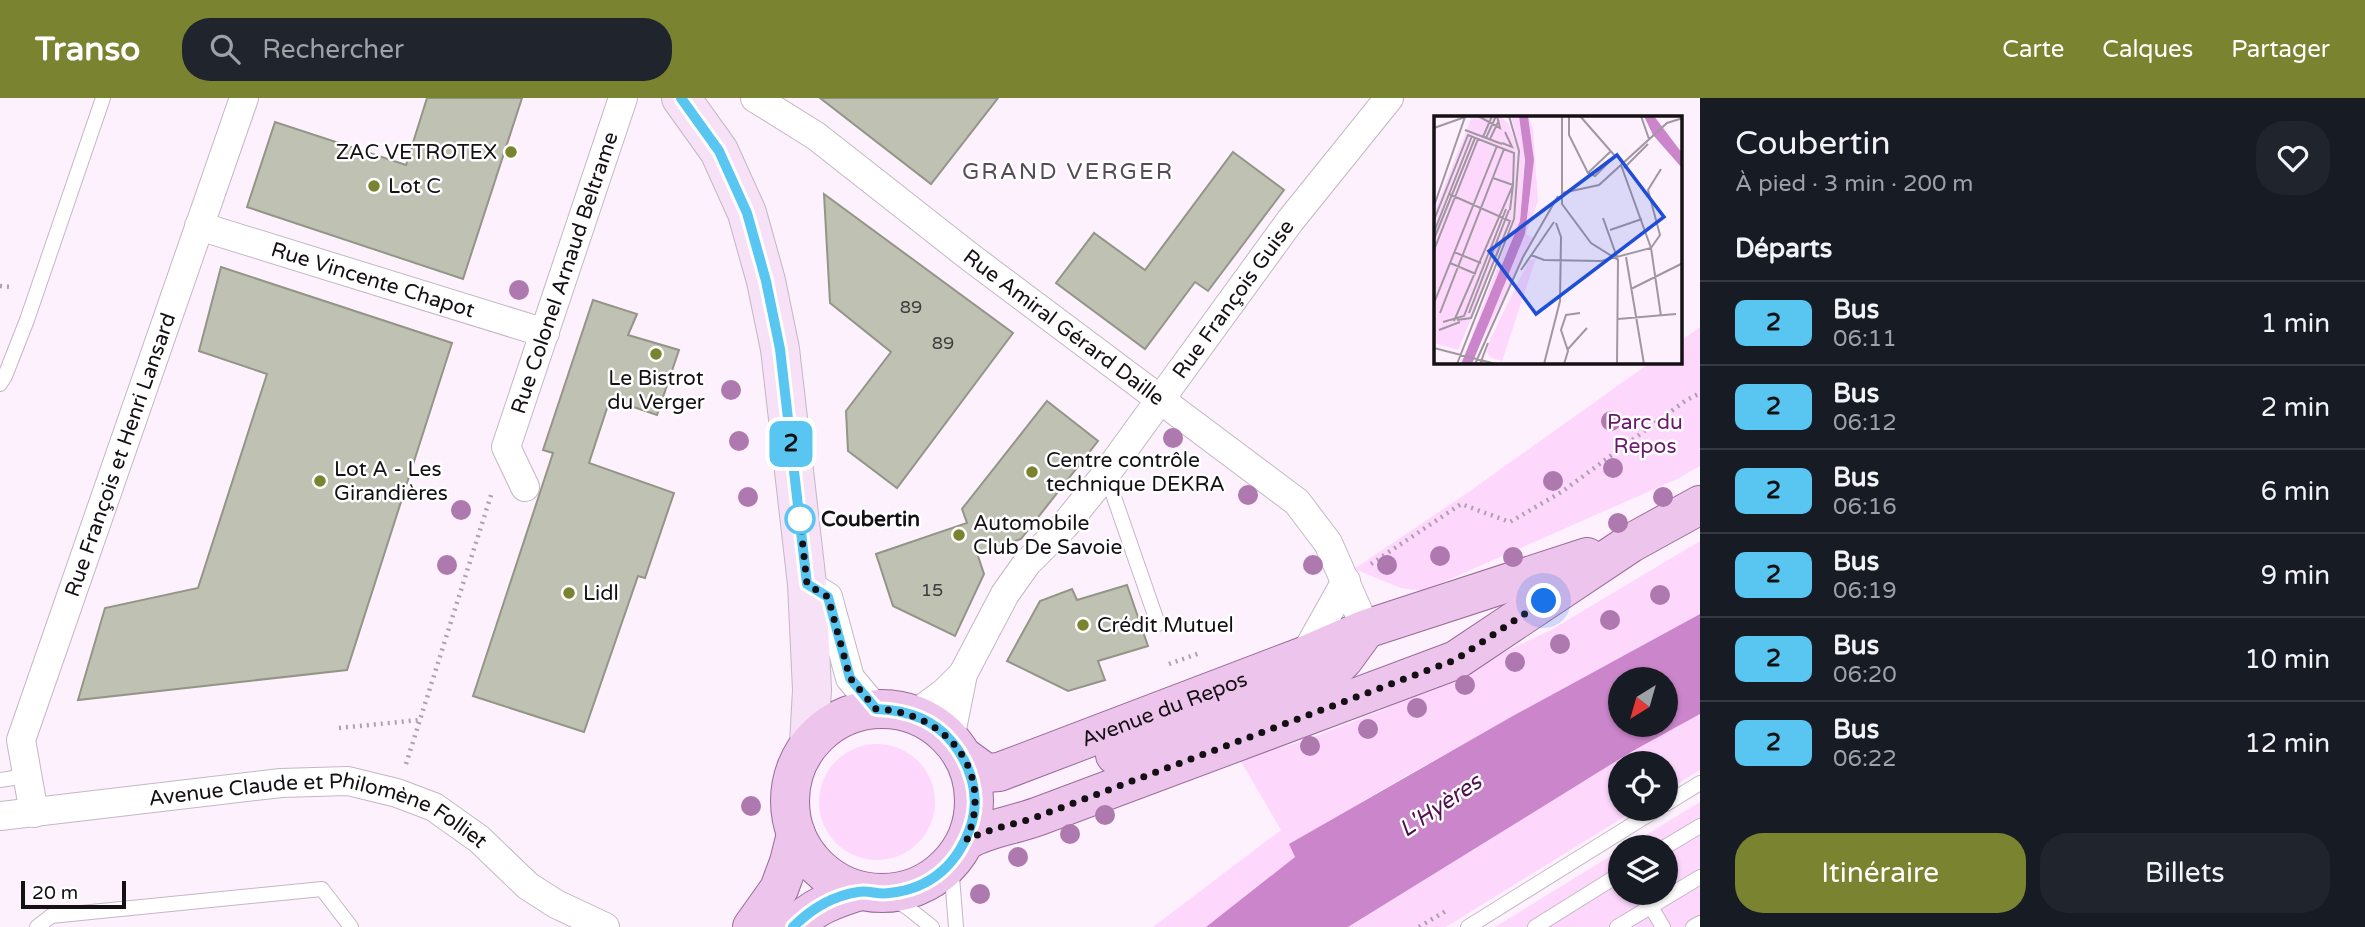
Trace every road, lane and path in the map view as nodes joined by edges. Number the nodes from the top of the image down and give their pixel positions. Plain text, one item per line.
1 (103, 98) edge
2 (244, 98) edge
3 (623, 98) edge
4 (681, 98) edge
5 (755, 98) edge
6 (1389, 98) edge
7 (200, 226) junction
8 (545, 333) junction
9 (0, 384) edge
10 (1159, 399) junction
11 (506, 447) junction
12 (1106, 474) junction
13 (526, 487) dead end
14 (1700, 505) edge
15 (1631, 542) junction
16 (1346, 581) junction
17 (807, 584) junction
18 (1158, 624) dead end
19 (1366, 629) junction
20 (1304, 656) junction
21 (963, 674) junction
22 (876, 709) junction
23 (914, 715) junction
24 (419, 720) junction
25 (339, 728) dead end
26 (809, 744) junction
27 (957, 748) junction
28 (13, 778) edge
29 (1700, 783) edge
30 (397, 793) junction
31 (1678, 797) edge
32 (34, 813) junction
33 (0, 816) edge
34 (1638, 821) edge
35 (1700, 826) edge
36 (1007, 827) junction
37 (796, 834) junction
38 (1678, 839) edge
39 (959, 852) junction
40 (1700, 877) edge
41 (1608, 881) edge
42 (873, 892) junction
43 (1650, 907) junction
44 (1700, 923) edge
45 (37, 927) edge
46 (351, 927) edge
47 (605, 927) edge
48 (752, 927) edge
49 (793, 927) edge
50 (932, 927) edge
51 (956, 927) edge
52 (1468, 927) edge
53 (1535, 927) edge
54 (1617, 927) edge
55 (1663, 927) edge
56 (1693, 927) edge

1 - 9 lane
2 - 7 street, Rue François et Henri Lansard
3 - 8 street, Rue Colonel Arnaud Beltrame
4 - 17 main road
5 - 10 street, Rue Amiral Gérard Daille
6 - 10 street, Rue François Guise
7 - 8 street, Rue Vincente Chapot
7 - 28 street, Rue François et Henri Lansard
8 - 11 street, Rue Colonel Arnaud Beltrame
10 - 12 street, Rue François Guise
10 - 16 street, Rue Amiral Gérard Daille
11 - 13 street
11 - 24 path
12 - 18 lane
12 - 21 street, Rue François Guise
14 - 15 main road, Avenue du Repos
15 - 19 main road, Avenue du Repos
15 - 36 main road, Avenue du Repos
16 - 19 street, Rue Amiral Gérard Daille
16 - 20 street
17 - 22 street
17 - 26 main road
19 - 20 main road, Avenue du Repos
19 - 36 main road, Avenue du Repos
20 - 27 main road, Avenue du Repos
21 - 23 street, Rue François Guise
21 - 27 street, Rue François Guise
22 - 23 main road
22 - 26 main road
23 - 27 main road
24 - 25 path
24 - 30 path
26 - 37 main road
27 - 39 main road
28 - 32 street, Rue François et Henri Lansard
29 - 31 lane
30 - 32 street, Avenue Claude et Philomène Folliet
30 - 47 street, Avenue Claude et Philomène Folliet
32 - 33 street, Avenue Claude et Philomène Folliet
34 - 52 lane
35 - 38 lane
36 - 39 main road, Avenue du Repos
37 - 42 main road
37 - 48 main road
39 - 42 main road
39 - 51 lane
40 - 43 lane
41 - 53 lane
42 - 49 main road
42 - 50 lane
43 - 54 lane
43 - 55 lane
44 - 56 lane
45 - 46 lane

